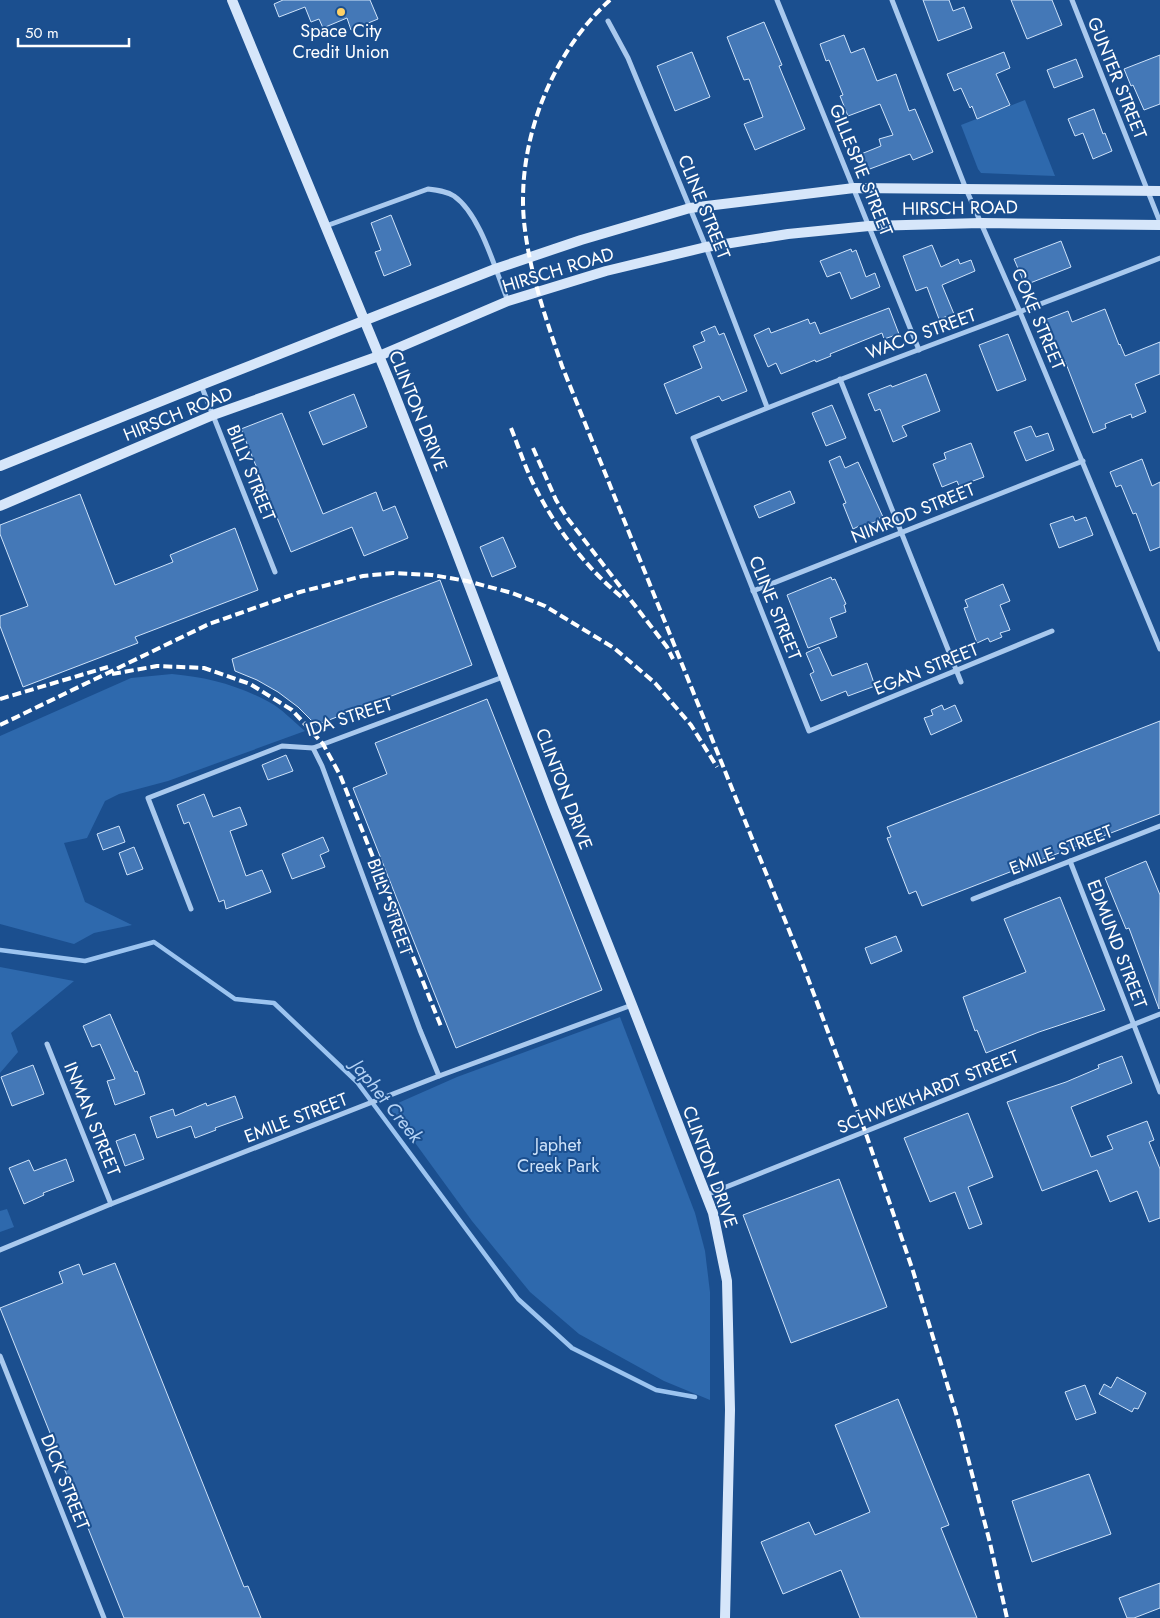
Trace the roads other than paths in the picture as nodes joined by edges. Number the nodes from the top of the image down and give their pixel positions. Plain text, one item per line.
1 (232, 0) edge
2 (777, 0) edge
3 (892, 0) edge
4 (1072, 0) edge
5 (608, 21) dead end
6 (854, 188) junction
7 (966, 189) junction
8 (1160, 191) edge
9 (1148, 192) junction
10 (690, 208) junction
11 (981, 223) junction
12 (1160, 223) edge
13 (326, 226) junction
14 (869, 226) junction
15 (706, 247) junction
16 (1160, 258) edge
17 (495, 269) junction
18 (508, 301) junction
19 (1020, 312) junction
20 (365, 322) junction
21 (919, 350) junction
22 (379, 356) junction
23 (840, 379) junction
24 (201, 385) junction
25 (767, 407) junction
26 (213, 415) junction
27 (693, 438) joint
28 (1083, 461) junction
29 (0, 466) edge
30 (0, 506) edge
31 (902, 532) junction
32 (275, 572) dead end
33 (753, 591) junction
34 (1052, 632) dead end
35 (1160, 649) edge
36 (956, 672) junction
37 (503, 676) junction
38 (960, 682) dead end
39 (810, 731) joint
40 (313, 748) junction
41 (1160, 826) edge
42 (1070, 861) junction
43 (973, 899) dead end
44 (191, 909) dead end
45 (632, 1005) junction
46 (1160, 1014) edge
47 (1134, 1024) junction
48 (47, 1044) dead end
49 (439, 1076) junction
50 (1160, 1092) edge
51 (706, 1195) junction
52 (111, 1204) junction
53 (0, 1250) edge
54 (0, 1356) edge
55 (104, 1618) edge
56 (724, 1618) edge

1 - 13 main road, CLINTON DRIVE
2 - 6 street, GILLESPIE STREET
3 - 7 street, COKE STREET
4 - 9 street, GUNTER STREET
5 - 10 street, CLINE STREET
6 - 7 main road, HIRSCH ROAD
6 - 10 main road, HIRSCH ROAD
6 - 14 street, GILLESPIE STREET
7 - 9 main road, HIRSCH ROAD
7 - 11 street, COKE STREET
8 - 9 main road, HIRSCH ROAD
9 - 12 street, GUNTER STREET
10 - 15 street, CLINE STREET
10 - 17 main road, HIRSCH ROAD
11 - 12 main road, HIRSCH ROAD
11 - 14 main road, HIRSCH ROAD
11 - 19 street, COKE STREET
13 - 17 street
13 - 20 main road, CLINTON DRIVE
14 - 15 main road, HIRSCH ROAD
14 - 21 street, GILLESPIE STREET
15 - 18 main road, HIRSCH ROAD
15 - 25 street, CLINE STREET
16 - 19 street, WACO STREET
17 - 18 street
17 - 20 main road, HIRSCH ROAD
18 - 22 main road, HIRSCH ROAD
19 - 21 street, WACO STREET
19 - 28 street, COKE STREET
20 - 22 main road, CLINTON DRIVE
20 - 24 main road, HIRSCH ROAD
21 - 23 street, WACO STREET
22 - 26 main road, HIRSCH ROAD
22 - 37 main road, CLINTON DRIVE
23 - 25 street, WACO STREET
23 - 31 street
24 - 26 street, BILLY STREET
24 - 29 main road, HIRSCH ROAD
25 - 27 street, WACO STREET
26 - 30 main road, HIRSCH ROAD
26 - 32 street, BILLY STREET
27 - 33 street, CLINE STREET
28 - 31 street, NIMROD STREET
28 - 35 street, COKE STREET
31 - 33 street, NIMROD STREET
31 - 36 street
33 - 39 street, CLINE STREET
34 - 36 street, EGAN STREET
36 - 38 street
36 - 39 street, EGAN STREET
37 - 40 street, IDA STREET
37 - 45 main road, CLINTON DRIVE
40 - 44 street, IDA STREET
40 - 49 street, BILLY STREET
41 - 42 street, EMILE STREET
42 - 43 street, EMILE STREET
42 - 47 street, EDMUND STREET
45 - 49 street, EMILE STREET
45 - 51 main road, CLINTON DRIVE
46 - 47 street, SCHWEIKHARDT STREET
47 - 50 street, EDMUND STREET
47 - 51 street, SCHWEIKHARDT STREET
48 - 52 street, INMAN STREET
49 - 52 street, EMILE STREET
51 - 56 main road, CLINTON DRIVE
52 - 53 street, EMILE STREET
54 - 55 street, DICK STREET

